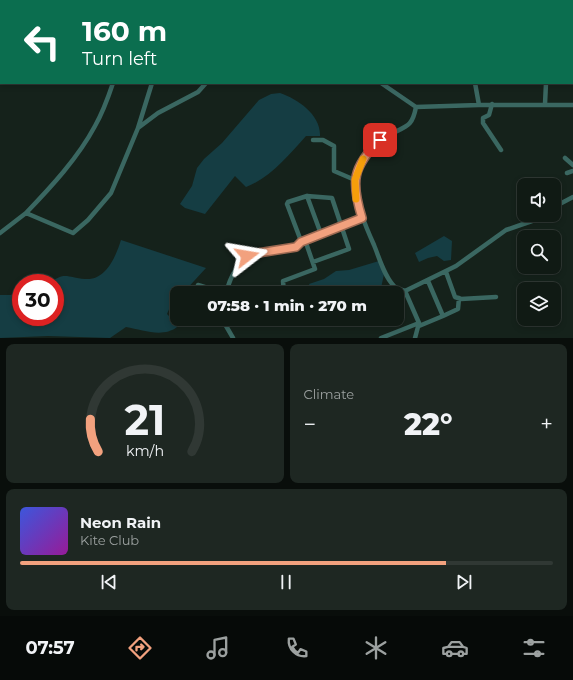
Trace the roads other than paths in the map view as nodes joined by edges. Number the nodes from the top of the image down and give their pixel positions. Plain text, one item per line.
1 (113, 84) edge
2 (152, 84) edge
3 (205, 84) edge
4 (382, 84) edge
5 (475, 84) edge
6 (546, 84) edge
7 (479, 104) junction
8 (492, 104) junction
9 (545, 104) junction
10 (573, 105) edge
11 (416, 107) junction
12 (138, 128) junction
13 (313, 140) dead end
14 (501, 150) dead end
15 (565, 158) dead end
16 (573, 165) edge
17 (573, 171) edge
18 (567, 174) dead end
19 (355, 180) junction
20 (307, 196) junction
21 (573, 197) edge
22 (561, 203) edge
23 (26, 213) junction
24 (362, 218) junction
25 (529, 222) edge
26 (342, 226) junction
27 (0, 233) edge
28 (321, 234) junction
29 (303, 241) junction
30 (313, 262) junction
31 (446, 272) junction
32 (428, 281) junction
33 (198, 285) dead end
34 (201, 286) edge
35 (228, 286) edge
36 (283, 286) edge
37 (405, 291) junction
38 (496, 297) dead end
39 (459, 298) junction
40 (443, 316) junction
41 (419, 324) junction
42 (226, 326) edge
43 (233, 338) edge
44 (381, 338) edge
45 (414, 338) edge

1 - 23 street
2 - 12 street
3 - 12 street
4 - 11 street
5 - 7 street
6 - 9 street
7 - 8 street
7 - 11 street
8 - 9 street
8 - 14 street
9 - 10 street
11 - 19 street
12 - 23 street
13 - 19 street
15 - 16 street
17 - 18 street
19 - 24 street
20 - 26 street
20 - 28 street
20 - 29 street
21 - 22 street
23 - 27 street
24 - 26 street
24 - 37 street
25 - 31 street
26 - 28 street
26 - 30 street
28 - 29 street
29 - 30 street
29 - 35 street
30 - 36 street
31 - 32 street
31 - 39 street
32 - 37 street
32 - 40 street
33 - 34 street
37 - 41 street
38 - 39 street
39 - 40 street
40 - 41 street
41 - 44 street
41 - 45 street
42 - 43 street

